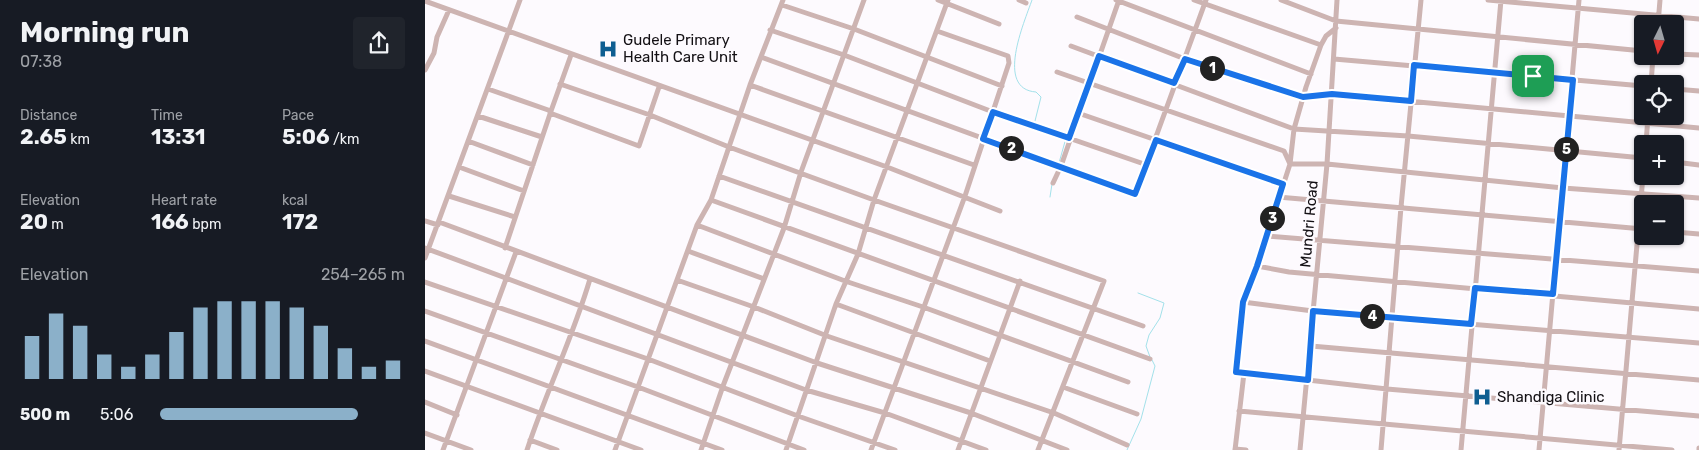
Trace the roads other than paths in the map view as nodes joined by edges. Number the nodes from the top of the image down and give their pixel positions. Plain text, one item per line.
1 (520, 0) edge
2 (864, 0) edge
3 (939, 0) edge
4 (1019, 0) edge
5 (1118, 0) edge
6 (1194, 0) edge
7 (1281, 0) edge
8 (1337, 0) edge
9 (1421, 0) edge
10 (1488, 0) edge
11 (1579, 0) edge
12 (1660, 0) edge
13 (425, 1) edge
14 (1501, 1) edge
15 (948, 2) edge
16 (1205, 2) edge
17 (782, 3) edge
18 (1026, 3) dead end
19 (1579, 8) junction
20 (449, 10) junction
21 (1659, 14) junction
22 (1077, 17) dead end
23 (1699, 19) edge
24 (1336, 21) junction
25 (999, 24) dead end
26 (1336, 28) junction
27 (854, 29) junction
28 (1195, 29) junction
29 (770, 30) junction
30 (1107, 30) junction
31 (1417, 30) junction
32 (937, 31) junction
33 (509, 32) junction
34 (1497, 37) junction
35 (1321, 44) junction
36 (1577, 44) junction
37 (1071, 46) dead end
38 (1634, 50) edge
39 (1684, 54) edge
40 (571, 55) junction
41 (844, 55) junction
42 (1699, 55) edge
43 (1099, 56) junction
44 (761, 57) junction
45 (927, 58) junction
46 (1185, 59) junction
47 (1334, 59) junction
48 (1414, 65) junction
49 (425, 70) edge
50 (1057, 72) dead end
51 (1493, 73) junction
52 (1311, 74) junction
53 (1573, 80) junction
54 (835, 82) junction
55 (1174, 83) junction
56 (560, 84) junction
57 (917, 84) junction
58 (1089, 84) junction
59 (750, 85) junction
60 (1634, 85) edge
61 (1002, 86) junction
62 (659, 87) junction
63 (488, 89) junction
64 (1684, 90) edge
65 (1699, 91) edge
66 (1332, 94) junction
67 (1303, 97) junction
68 (1411, 101) junction
69 (1490, 109) junction
70 (824, 111) junction
71 (906, 111) junction
72 (1165, 111) junction
73 (550, 112) junction
74 (993, 112) junction
75 (1078, 113) junction
76 (649, 115) junction
77 (478, 116) junction
78 (740, 116) junction
79 (1570, 116) junction
80 (1634, 122) edge
81 (1668, 125) edge
82 (1699, 128) edge
83 (1294, 129) junction
84 (1329, 131) junction
85 (1407, 136) junction
86 (542, 138) junction
87 (897, 138) junction
88 (1069, 138) junction
89 (983, 139) junction
90 (1156, 140) junction
91 (468, 141) junction
92 (813, 142) junction
93 (1487, 144) junction
94 (729, 147) junction
95 (1566, 152) junction
96 (1634, 157) edge
97 (1684, 163) edge
98 (1290, 164) junction
99 (1327, 164) junction
100 (533, 165) junction
101 (974, 165) junction
102 (1147, 165) junction
103 (1699, 165) edge
104 (1061, 166) junction
105 (459, 167) junction
106 (887, 167) junction
107 (801, 172) junction
108 (1404, 172) junction
109 (719, 176) junction
110 (1484, 180) junction
111 (1053, 183) dead end
112 (1283, 184) junction
113 (1643, 185) edge
114 (1563, 188) junction
115 (524, 191) junction
116 (1642, 195) joint
117 (449, 196) junction
118 (965, 196) junction
119 (1278, 197) junction
120 (1684, 197) edge
121 (1699, 198) edge
122 (711, 200) junction
123 (874, 200) junction
124 (793, 201) junction
125 (1324, 201) junction
126 (1401, 207) junction
127 (1000, 211) dead end
128 (1480, 215) junction
129 (515, 217) junction
130 (425, 221) edge
131 (1560, 223) junction
132 (438, 224) junction
133 (697, 225) junction
134 (864, 227) junction
135 (784, 228) junction
136 (953, 228) junction
137 (1634, 228) edge
138 (1684, 233) edge
139 (1699, 234) edge
140 (1266, 236) junction
141 (1320, 239) junction
142 (1638, 245) edge
143 (1398, 246) junction
144 (505, 248) junction
145 (427, 249) edge
146 (688, 251) junction
147 (516, 252) junction
148 (1478, 252) junction
149 (773, 253) junction
150 (858, 254) junction
151 (943, 254) junction
152 (425, 258) edge
153 (1557, 259) junction
154 (1635, 265) junction
155 (1257, 266) junction
156 (1699, 271) edge
157 (1317, 274) junction
158 (590, 279) junction
159 (764, 279) junction
160 (506, 280) junction
161 (677, 280) junction
162 (845, 281) junction
163 (934, 281) junction
164 (1020, 281) junction
165 (425, 282) edge
166 (1394, 282) junction
167 (1475, 288) junction
168 (1553, 294) junction
169 (1243, 302) junction
170 (1633, 303) junction
171 (836, 304) junction
172 (497, 305) junction
173 (582, 307) junction
174 (667, 307) junction
175 (754, 307) junction
176 (923, 307) junction
177 (1093, 307) junction
178 (1010, 308) junction
179 (1699, 309) edge
180 (425, 311) edge
181 (1313, 311) junction
182 (1392, 317) junction
183 (1471, 324) junction
184 (1143, 326) dead end
185 (1550, 330) junction
186 (487, 332) junction
187 (657, 333) junction
188 (914, 333) junction
189 (573, 334) junction
190 (999, 334) junction
191 (1084, 334) junction
192 (743, 335) junction
193 (827, 336) junction
194 (1629, 337) junction
195 (425, 341) edge
196 (1699, 342) edge
197 (1311, 346) junction
198 (1390, 353) junction
199 (648, 359) junction
200 (478, 360) junction
201 (560, 360) junction
202 (903, 360) junction
203 (1150, 360) dead end
204 (990, 361) junction
205 (1468, 361) junction
206 (733, 362) junction
207 (1073, 362) junction
208 (817, 363) junction
209 (1547, 367) junction
210 (425, 372) edge
211 (1244, 373) junction
212 (1625, 374) junction
213 (1308, 380) junction
214 (1699, 380) edge
215 (1128, 382) dead end
216 (551, 386) junction
217 (723, 386) junction
218 (467, 387) junction
219 (638, 387) junction
220 (1063, 387) junction
221 (894, 389) junction
222 (979, 389) junction
223 (805, 390) junction
224 (1387, 390) junction
225 (1464, 395) junction
226 (425, 402) edge
227 (1543, 403) junction
228 (1623, 409) junction
229 (1239, 411) junction
230 (541, 413) junction
231 (885, 413) junction
232 (971, 413) junction
233 (1054, 413) junction
234 (457, 414) junction
235 (1137, 414) dead end
236 (629, 415) junction
237 (713, 416) junction
238 (797, 416) junction
239 (1699, 416) edge
240 (1303, 417) junction
241 (1384, 425) junction
242 (1462, 430) junction
243 (425, 433) edge
244 (1540, 438) junction
245 (530, 440) junction
246 (961, 440) junction
247 (447, 442) junction
248 (619, 442) junction
249 (873, 442) junction
250 (1042, 442) junction
251 (703, 443) junction
252 (1127, 445) dead end
253 (787, 447) edge
254 (1619, 448) edge
255 (443, 450) edge
256 (471, 450) edge
257 (527, 450) edge
258 (557, 450) edge
259 (615, 450) edge
260 (641, 450) edge
261 (701, 450) edge
262 (722, 450) edge
263 (804, 450) edge
264 (871, 450) edge
265 (895, 450) edge
266 (958, 450) edge
267 (986, 450) edge
268 (1038, 450) edge
269 (1067, 450) edge
270 (1235, 450) edge
271 (1246, 450) edge
272 (1300, 450) edge
273 (1381, 450) edge
274 (1461, 450) edge
275 (1539, 450) edge
276 (1672, 450) edge

1 - 33 street
2 - 27 street
3 - 15 street
4 - 18 street
5 - 28 street
5 - 30 street
6 - 16 street
7 - 24 street
8 - 24 street, Mundri Road
9 - 31 street
10 - 14 street
11 - 19 street
12 - 21 street
13 - 20 street
14 - 19 street
14 - 34 street
15 - 25 street
15 - 32 street
16 - 28 street
16 - 35 street
17 - 27 street
17 - 29 street
19 - 21 street
19 - 36 street
20 - 33 street
20 - 49 street
21 - 23 street
22 - 30 street
24 - 26 street, Mundri Road
24 - 31 street
26 - 35 street
26 - 47 street, Mundri Road
27 - 41 street
27 - 45 street
28 - 46 street
28 - 52 street
29 - 41 street
29 - 44 street
30 - 43 street
30 - 46 street
31 - 34 street
31 - 48 street
32 - 45 street
32 - 61 street
33 - 40 street
33 - 63 street
34 - 36 street
34 - 51 street
35 - 52 street
36 - 38 street
36 - 53 street
37 - 43 street
39 - 42 street
40 - 56 street
40 - 62 street
41 - 54 street
41 - 57 street
43 - 55 street
43 - 58 street
44 - 54 street
44 - 59 street
45 - 57 street
45 - 61 street
46 - 55 street
46 - 67 street
47 - 48 street
47 - 66 street, Mundri Road
48 - 51 street
48 - 68 street
50 - 58 street
51 - 53 street
51 - 69 street
52 - 67 street
53 - 60 street
53 - 79 street
54 - 70 street
54 - 71 street
55 - 72 street
55 - 83 street
56 - 73 street
56 - 76 street
57 - 71 street
57 - 74 street
58 - 72 street
58 - 75 street
59 - 70 street
59 - 78 street
61 - 74 street
62 - 76 street
62 - 78 street
63 - 73 street
63 - 77 street
64 - 65 street
66 - 67 street
66 - 68 street
66 - 84 street, Mundri Road
67 - 83 street
68 - 69 street
68 - 85 street
69 - 79 street
69 - 93 street
70 - 87 street
70 - 92 street
71 - 87 street
71 - 89 street
72 - 90 street
72 - 98 street
73 - 76 street
73 - 86 street
74 - 88 street
74 - 89 street
75 - 88 street
75 - 90 street
76 - 94 street
77 - 86 street
77 - 91 street
78 - 92 street
78 - 94 street
79 - 80 street
79 - 95 street
81 - 82 street
83 - 84 street
83 - 98 street
84 - 85 street
84 - 99 street, Mundri Road
85 - 93 street
85 - 108 street
86 - 100 street
87 - 101 street
87 - 106 street
88 - 102 street
88 - 104 street
89 - 101 street
89 - 104 street
90 - 102 street
90 - 112 street
91 - 100 street
91 - 105 street
92 - 106 street
92 - 107 street
93 - 95 street
93 - 110 street
94 - 107 street
94 - 109 street
95 - 96 street
95 - 114 street
97 - 103 street
98 - 99 street
98 - 112 street
99 - 108 street
99 - 125 street, Mundri Road
100 - 115 street
101 - 118 street
102 - 104 street
104 - 111 street
105 - 115 street
105 - 117 street
106 - 118 street
106 - 123 street
107 - 123 street
107 - 124 street
108 - 110 street
108 - 126 street
109 - 122 street
109 - 124 street
110 - 114 street
110 - 128 street
112 - 119 street
113 - 116 street
114 - 116 street
114 - 131 street
115 - 129 street
117 - 129 street
117 - 132 street
118 - 127 street
118 - 136 street
119 - 125 street
119 - 140 street
120 - 121 street
122 - 133 street
122 - 135 street
123 - 134 street
123 - 136 street
124 - 134 street
124 - 135 street
125 - 126 street
125 - 141 street, Mundri Road
126 - 128 street
126 - 143 street
128 - 131 street
128 - 148 street
129 - 144 street
130 - 132 street
131 - 137 street
131 - 153 street
132 - 144 street
132 - 145 street
133 - 146 street
133 - 149 street
134 - 150 street
134 - 151 street
135 - 149 street
135 - 150 street
136 - 151 street
136 - 177 street
138 - 139 street
140 - 141 street
140 - 155 street
141 - 143 street
141 - 157 street, Mundri Road
142 - 154 street
143 - 148 street
143 - 166 street
144 - 147 street
145 - 152 street
145 - 160 street
146 - 159 street
146 - 161 street
147 - 158 street
147 - 160 street
148 - 153 street
148 - 167 street
149 - 159 street
149 - 162 street
150 - 162 street
150 - 163 street
151 - 163 street
151 - 164 street
153 - 154 street
153 - 168 street
154 - 156 street
154 - 170 street
155 - 157 street
155 - 169 street
157 - 166 street
157 - 181 street, Mundri Road
158 - 173 street
158 - 174 street
159 - 175 street
160 - 172 street
160 - 173 street
161 - 174 street
161 - 175 street
162 - 171 street
162 - 176 street
163 - 176 street
163 - 178 street
164 - 177 street
164 - 178 street
165 - 172 street
166 - 167 street
166 - 182 street
167 - 168 street
167 - 183 street
168 - 170 street
168 - 185 street
169 - 181 street
169 - 211 street
170 - 179 street
170 - 194 street
171 - 188 street
171 - 193 street
172 - 186 street
172 - 189 street
173 - 187 street
173 - 189 street
174 - 187 street
174 - 192 street
175 - 192 street
175 - 193 street
176 - 188 street
176 - 190 street
177 - 184 street
177 - 191 street
178 - 190 street
178 - 191 street
180 - 186 street
181 - 182 street
181 - 197 street, Mundri Road
182 - 183 street
182 - 198 street
183 - 185 street
183 - 205 street
185 - 194 street
185 - 209 street
186 - 200 street
186 - 201 street
187 - 199 street
187 - 206 street
188 - 202 street
188 - 204 street
189 - 199 street
189 - 201 street
190 - 204 street
190 - 207 street
191 - 203 street
191 - 207 street
192 - 206 street
192 - 208 street
193 - 202 street
193 - 208 street
194 - 196 street
194 - 212 street
195 - 200 street
197 - 198 street
197 - 213 street, Mundri Road
198 - 205 street
198 - 224 street
199 - 217 street
199 - 219 street
200 - 216 street
200 - 218 street
201 - 216 street
201 - 219 street
202 - 221 street
202 - 222 street
204 - 222 street
205 - 209 street
205 - 225 street
206 - 217 street
206 - 223 street
207 - 215 street
207 - 220 street
208 - 221 street
208 - 223 street
209 - 212 street
209 - 227 street
210 - 218 street
211 - 213 street
211 - 229 street
212 - 214 street
212 - 228 street
213 - 224 street
213 - 240 street, Mundri Road
216 - 230 street
216 - 236 street
217 - 237 street
217 - 238 street
218 - 230 street
218 - 234 street
219 - 236 street
219 - 237 street
220 - 233 street
220 - 235 street
221 - 231 street
221 - 232 street
222 - 232 street
222 - 233 street
223 - 231 street
223 - 238 street
224 - 225 street
224 - 241 street
225 - 227 street
225 - 242 street
226 - 234 street
227 - 228 street
227 - 244 street
228 - 239 street
228 - 254 street
229 - 240 street
229 - 270 street
230 - 245 street
230 - 248 street
231 - 246 street
231 - 249 street
232 - 246 street
232 - 250 street
233 - 250 street
233 - 252 street
234 - 247 street
236 - 248 street
236 - 251 street
237 - 251 street
237 - 253 street
238 - 249 street
238 - 253 street
240 - 241 street
240 - 272 street, Mundri Road
241 - 242 street
241 - 273 street
242 - 244 street
242 - 274 street
243 - 247 street
244 - 254 street
244 - 275 street
245 - 257 street
245 - 258 street
246 - 266 street
246 - 267 street
247 - 255 street
247 - 256 street
248 - 259 street
248 - 260 street
249 - 264 street
249 - 265 street
250 - 268 street
250 - 269 street
251 - 261 street
251 - 262 street
253 - 263 street
254 - 276 street
270 - 271 street

